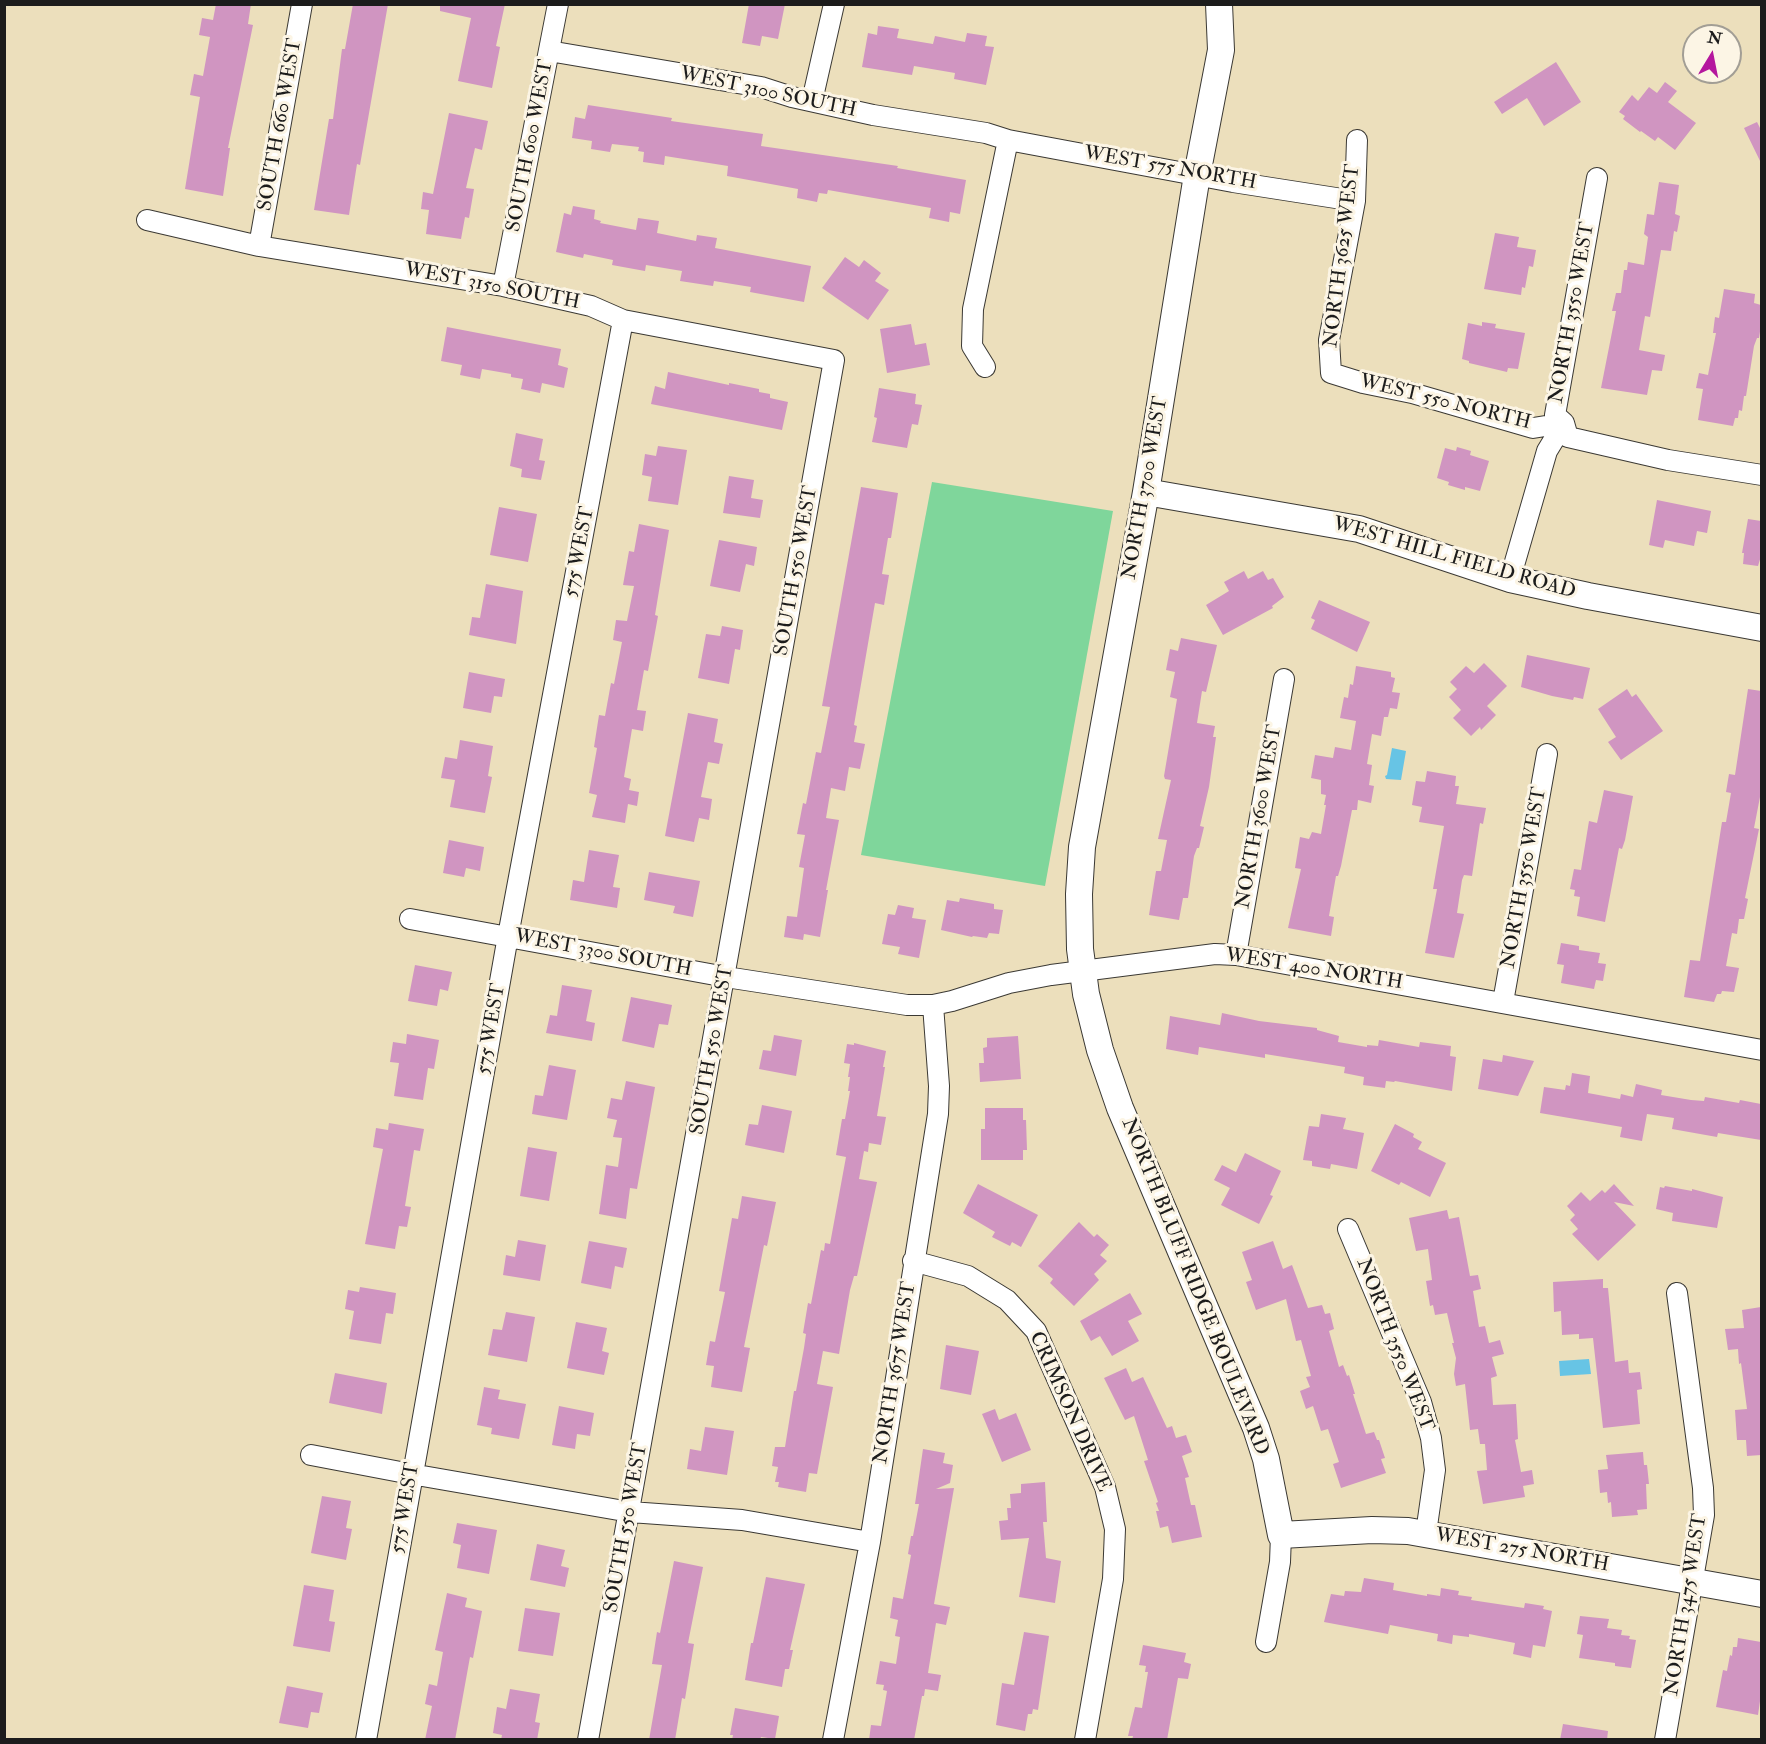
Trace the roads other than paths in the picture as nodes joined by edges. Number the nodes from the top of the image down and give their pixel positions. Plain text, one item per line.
1 (302, 4) edge
2 (558, 4) edge
3 (834, 4) edge
4 (1219, 4) edge
5 (549, 51) junction
6 (812, 101) junction
7 (986, 133) joint
8 (1008, 140) junction
9 (1357, 140) dead end
10 (1197, 175) junction
11 (1597, 178) dead end
12 (1355, 201) junction
13 (147, 220) dead end
14 (259, 246) junction
15 (503, 286) junction
16 (623, 320) junction
17 (834, 360) joint
18 (985, 367) dead end
19 (1331, 373) joint
20 (1563, 423) junction
21 (1761, 475) edge
22 (1146, 492) junction
23 (1510, 579) junction
24 (1761, 628) edge
25 (1284, 679) dead end
26 (1547, 754) dead end
27 (410, 919) dead end
28 (508, 936) junction
29 (1236, 955) junction
30 (1083, 972) junction
31 (726, 977) junction
32 (831, 992) joint
33 (1503, 1002) junction
34 (933, 1005) junction
35 (1761, 1050) edge
36 (1348, 1229) dead end
37 (913, 1261) junction
38 (1677, 1293) dead end
39 (311, 1455) dead end
40 (411, 1474) junction
41 (630, 1512) junction
42 (1426, 1533) junction
43 (1281, 1535) junction
44 (870, 1542) junction
45 (1693, 1582) junction
46 (1761, 1594) edge
47 (1266, 1642) dead end
48 (366, 1740) edge
49 (588, 1740) edge
50 (833, 1740) edge
51 (1085, 1740) edge
52 (1665, 1740) edge

1 - 14 street, SOUTH 660 WEST
2 - 5 street, SOUTH 600 WEST
3 - 6 street
4 - 10 street, NORTH 3700 WEST
5 - 6 street, WEST 3100 SOUTH
5 - 15 street, SOUTH 600 WEST
6 - 7 street, WEST 3100 SOUTH
7 - 8 street, WEST 575 NORTH
8 - 10 street, WEST 575 NORTH
8 - 18 street
9 - 12 street, NORTH 3625 WEST
10 - 12 street, WEST 575 NORTH
10 - 22 street, NORTH 3700 WEST
11 - 20 street, NORTH 3550 WEST
12 - 19 street, NORTH 3625 WEST
13 - 14 street, WEST 3150 SOUTH
14 - 15 street, WEST 3150 SOUTH
15 - 16 street, WEST 3150 SOUTH
16 - 17 street, WEST 3150 SOUTH
16 - 28 street, 575 WEST
17 - 31 street, SOUTH 550 WEST
19 - 20 street, WEST 550 NORTH
20 - 21 street
20 - 23 street, NORTH 3550 WEST
22 - 23 street, WEST HILL FIELD ROAD
22 - 30 street, NORTH 3700 WEST
23 - 24 street, WEST HILL FIELD ROAD
25 - 29 street, NORTH 3600 WEST
26 - 33 street, NORTH 3550 WEST
27 - 28 street, WEST 3300 SOUTH
28 - 31 street, WEST 3300 SOUTH
28 - 40 street, 575 WEST
29 - 30 street, WEST 400 NORTH
29 - 33 street, WEST 400 NORTH
30 - 34 street, WEST 400 NORTH
30 - 43 street, NORTH BLUFF RIDGE BOULEVARD
31 - 32 street, WEST 3300 SOUTH
31 - 41 street, SOUTH 550 WEST
32 - 34 street, WEST 400 NORTH
33 - 35 street, WEST 400 NORTH
34 - 37 street, NORTH 3675 WEST
36 - 42 street, NORTH 3550 WEST
37 - 44 street, NORTH 3675 WEST
37 - 51 street, CRIMSON DRIVE
38 - 45 street, NORTH 3475 WEST
39 - 40 street
40 - 41 street
40 - 48 street, 575 WEST
41 - 44 street
41 - 49 street, SOUTH 550 WEST
42 - 43 street, WEST 275 NORTH
42 - 45 street, WEST 275 NORTH
43 - 47 street, NORTH BLUFF RIDGE BOULEVARD
44 - 50 street, NORTH 3675 WEST
45 - 46 street, WEST 275 NORTH
45 - 52 street, NORTH 3475 WEST

